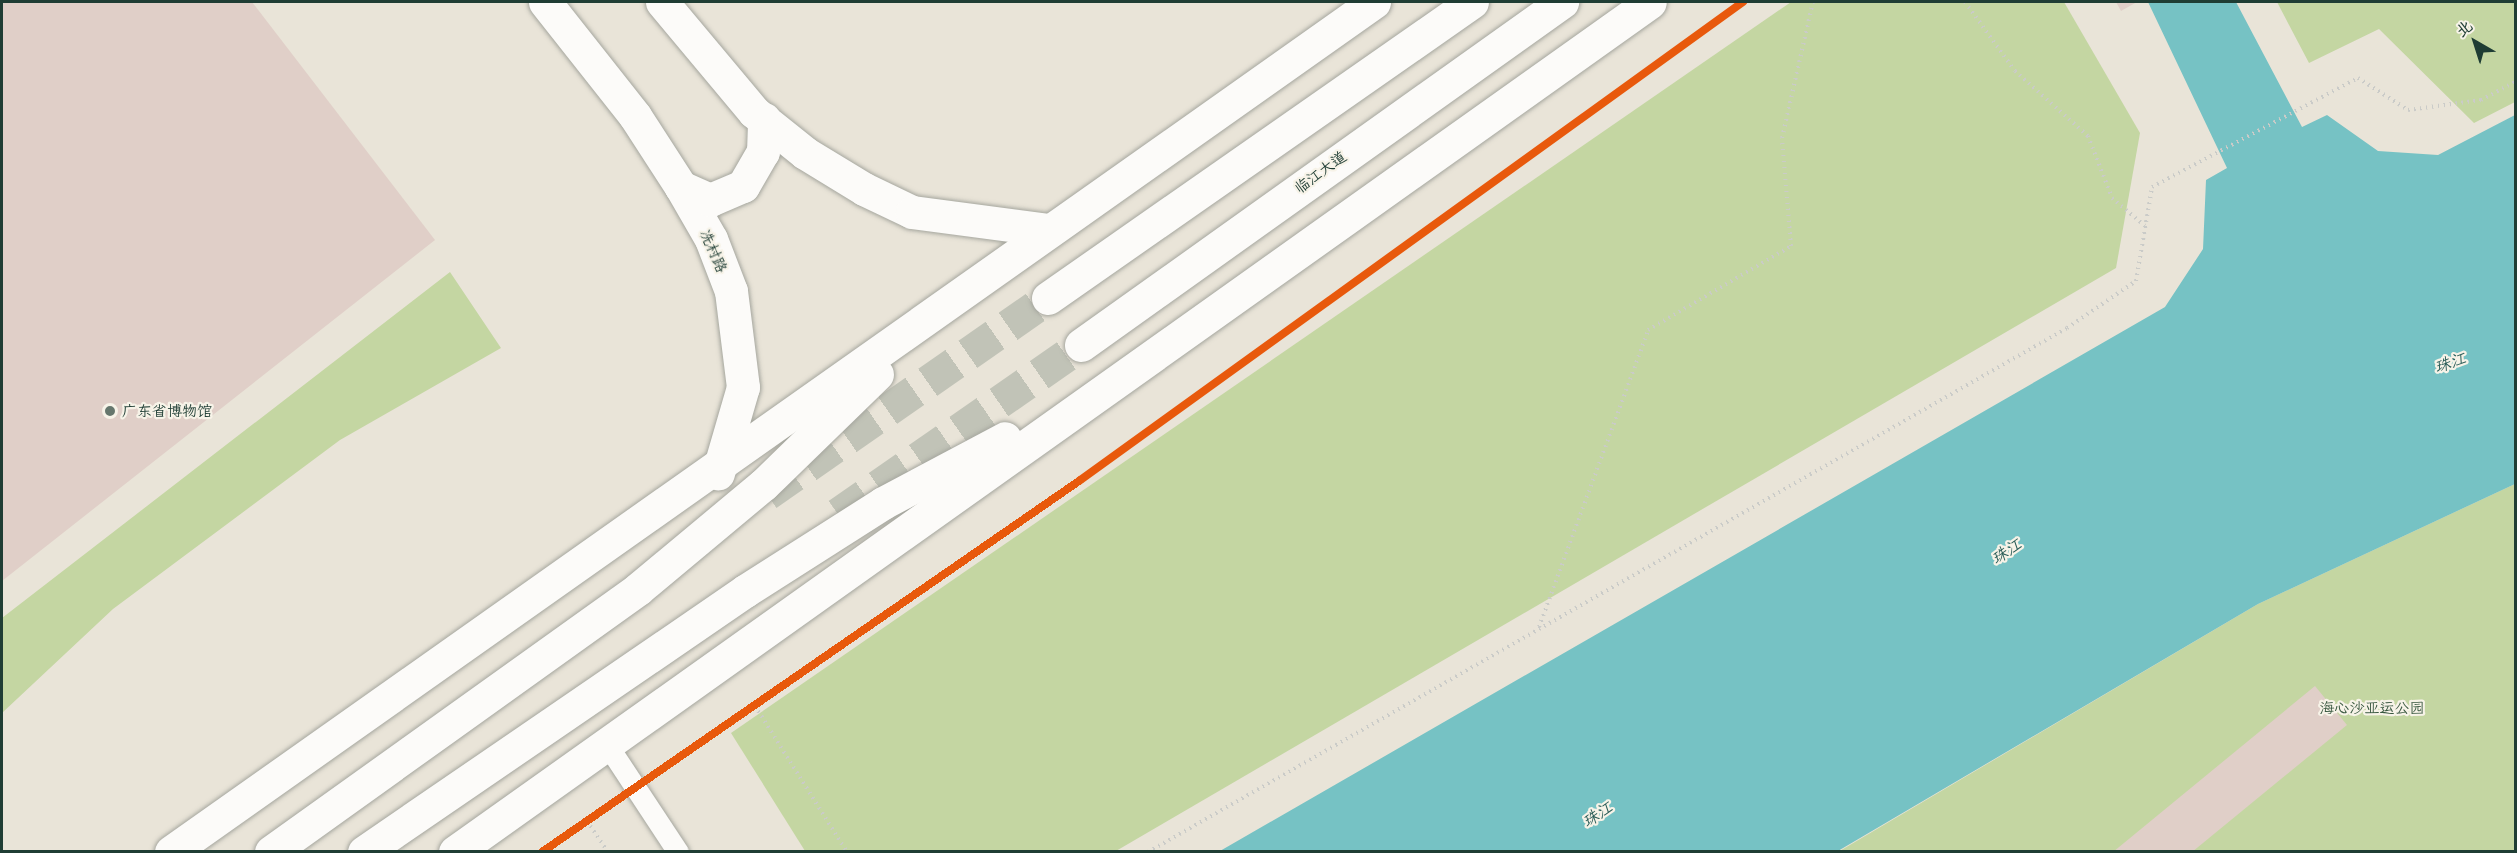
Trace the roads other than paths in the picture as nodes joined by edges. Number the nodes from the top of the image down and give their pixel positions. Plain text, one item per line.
1 (545, 2) edge
2 (662, 2) edge
3 (1374, 2) edge
4 (1472, 2) edge
5 (1562, 2) edge
6 (1650, 2) edge
7 (764, 119) junction
8 (681, 187) junction
9 (1048, 230) junction
10 (1048, 298) tunnel mouth
11 (927, 319) junction
12 (1081, 345) tunnel mouth
13 (1105, 388) junction
14 (720, 468) junction
15 (695, 542) junction
16 (606, 743) junction
17 (171, 852) edge
18 (271, 852) edge
19 (364, 852) edge
20 (455, 852) edge
21 (678, 852) edge

1 - 8 main road, 冼村路
2 - 7 main road
3 - 9 main road
4 - 10 main road
5 - 12 main road, 临江大道
6 - 13 main road
7 - 8 main road
7 - 9 main road
8 - 14 main road, 冼村路
9 - 11 main road
11 - 14 main road
11 - 15 main road
13 - 16 main road
13 - 19 main road
14 - 15 main road, 冼村路
14 - 17 main road
15 - 18 main road
16 - 20 main road
16 - 21 lane

